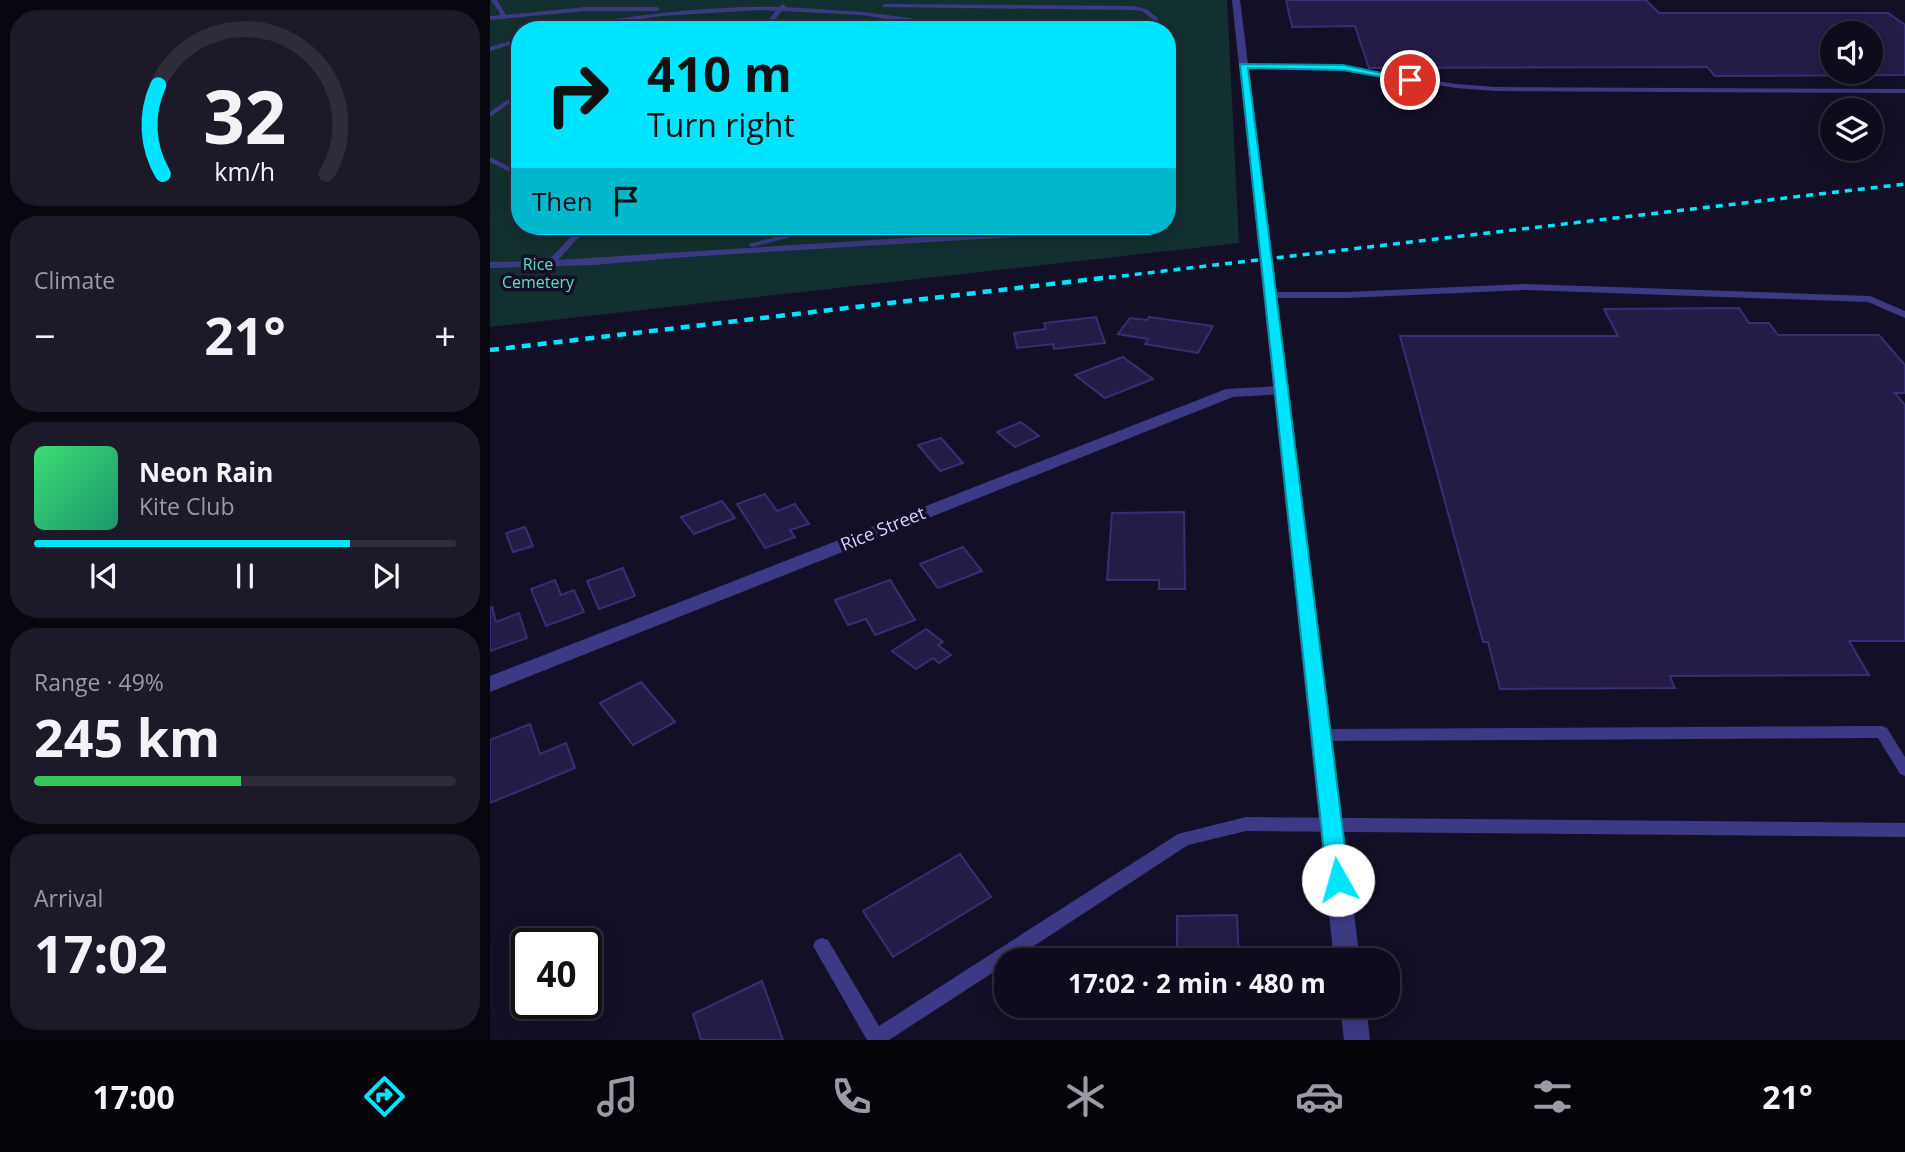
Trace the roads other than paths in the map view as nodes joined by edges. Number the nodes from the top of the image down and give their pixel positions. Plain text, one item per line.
1 (494, 0) edge
2 (604, 0) edge
3 (1236, 0) edge
4 (782, 6) junction
5 (828, 6) junction
6 (612, 8) junction
7 (674, 12) junction
8 (504, 16) junction
9 (490, 18) edge
10 (619, 21) edge
11 (770, 21) edge
12 (924, 21) edge
13 (1155, 21) edge
14 (511, 43) edge
15 (490, 49) edge
16 (1243, 65) junction
17 (1905, 91) edge
18 (511, 99) edge
19 (490, 105) edge
20 (499, 106) junction
21 (511, 106) edge
22 (490, 115) edge
23 (491, 161) edge
24 (511, 171) edge
25 (577, 235) edge
26 (792, 235) edge
27 (816, 235) edge
28 (998, 235) edge
29 (827, 246) junction
30 (687, 254) junction
31 (494, 264) edge
32 (551, 264) junction
33 (1269, 295) junction
34 (1905, 315) edge
35 (1279, 391) junction
36 (490, 684) edge
37 (1321, 735) junction
38 (1905, 771) edge
39 (1332, 827) junction
40 (1905, 830) edge
41 (822, 946) dead end
42 (1346, 948) edge
43 (1354, 1018) edge
44 (877, 1039) edge
45 (1357, 1040) edge

1 - 8 lane
2 - 6 lane
3 - 16 street
4 - 5 lane
4 - 7 lane
4 - 11 lane
5 - 12 lane
5 - 13 lane
6 - 7 lane
6 - 8 lane
7 - 10 lane
8 - 9 lane
14 - 15 lane
16 - 17 lane
16 - 33 street
18 - 20 lane
19 - 20 lane
20 - 21 lane
20 - 22 lane
23 - 24 lane
25 - 32 lane
26 - 30 lane
27 - 29 lane
28 - 29 lane
29 - 30 lane
30 - 32 lane
31 - 32 lane
33 - 34 lane
33 - 35 street
35 - 36 street, Rice Street
35 - 37 street
37 - 38 lane
37 - 39 street
39 - 40 lane
39 - 42 street
39 - 44 lane
41 - 44 lane
43 - 45 street

